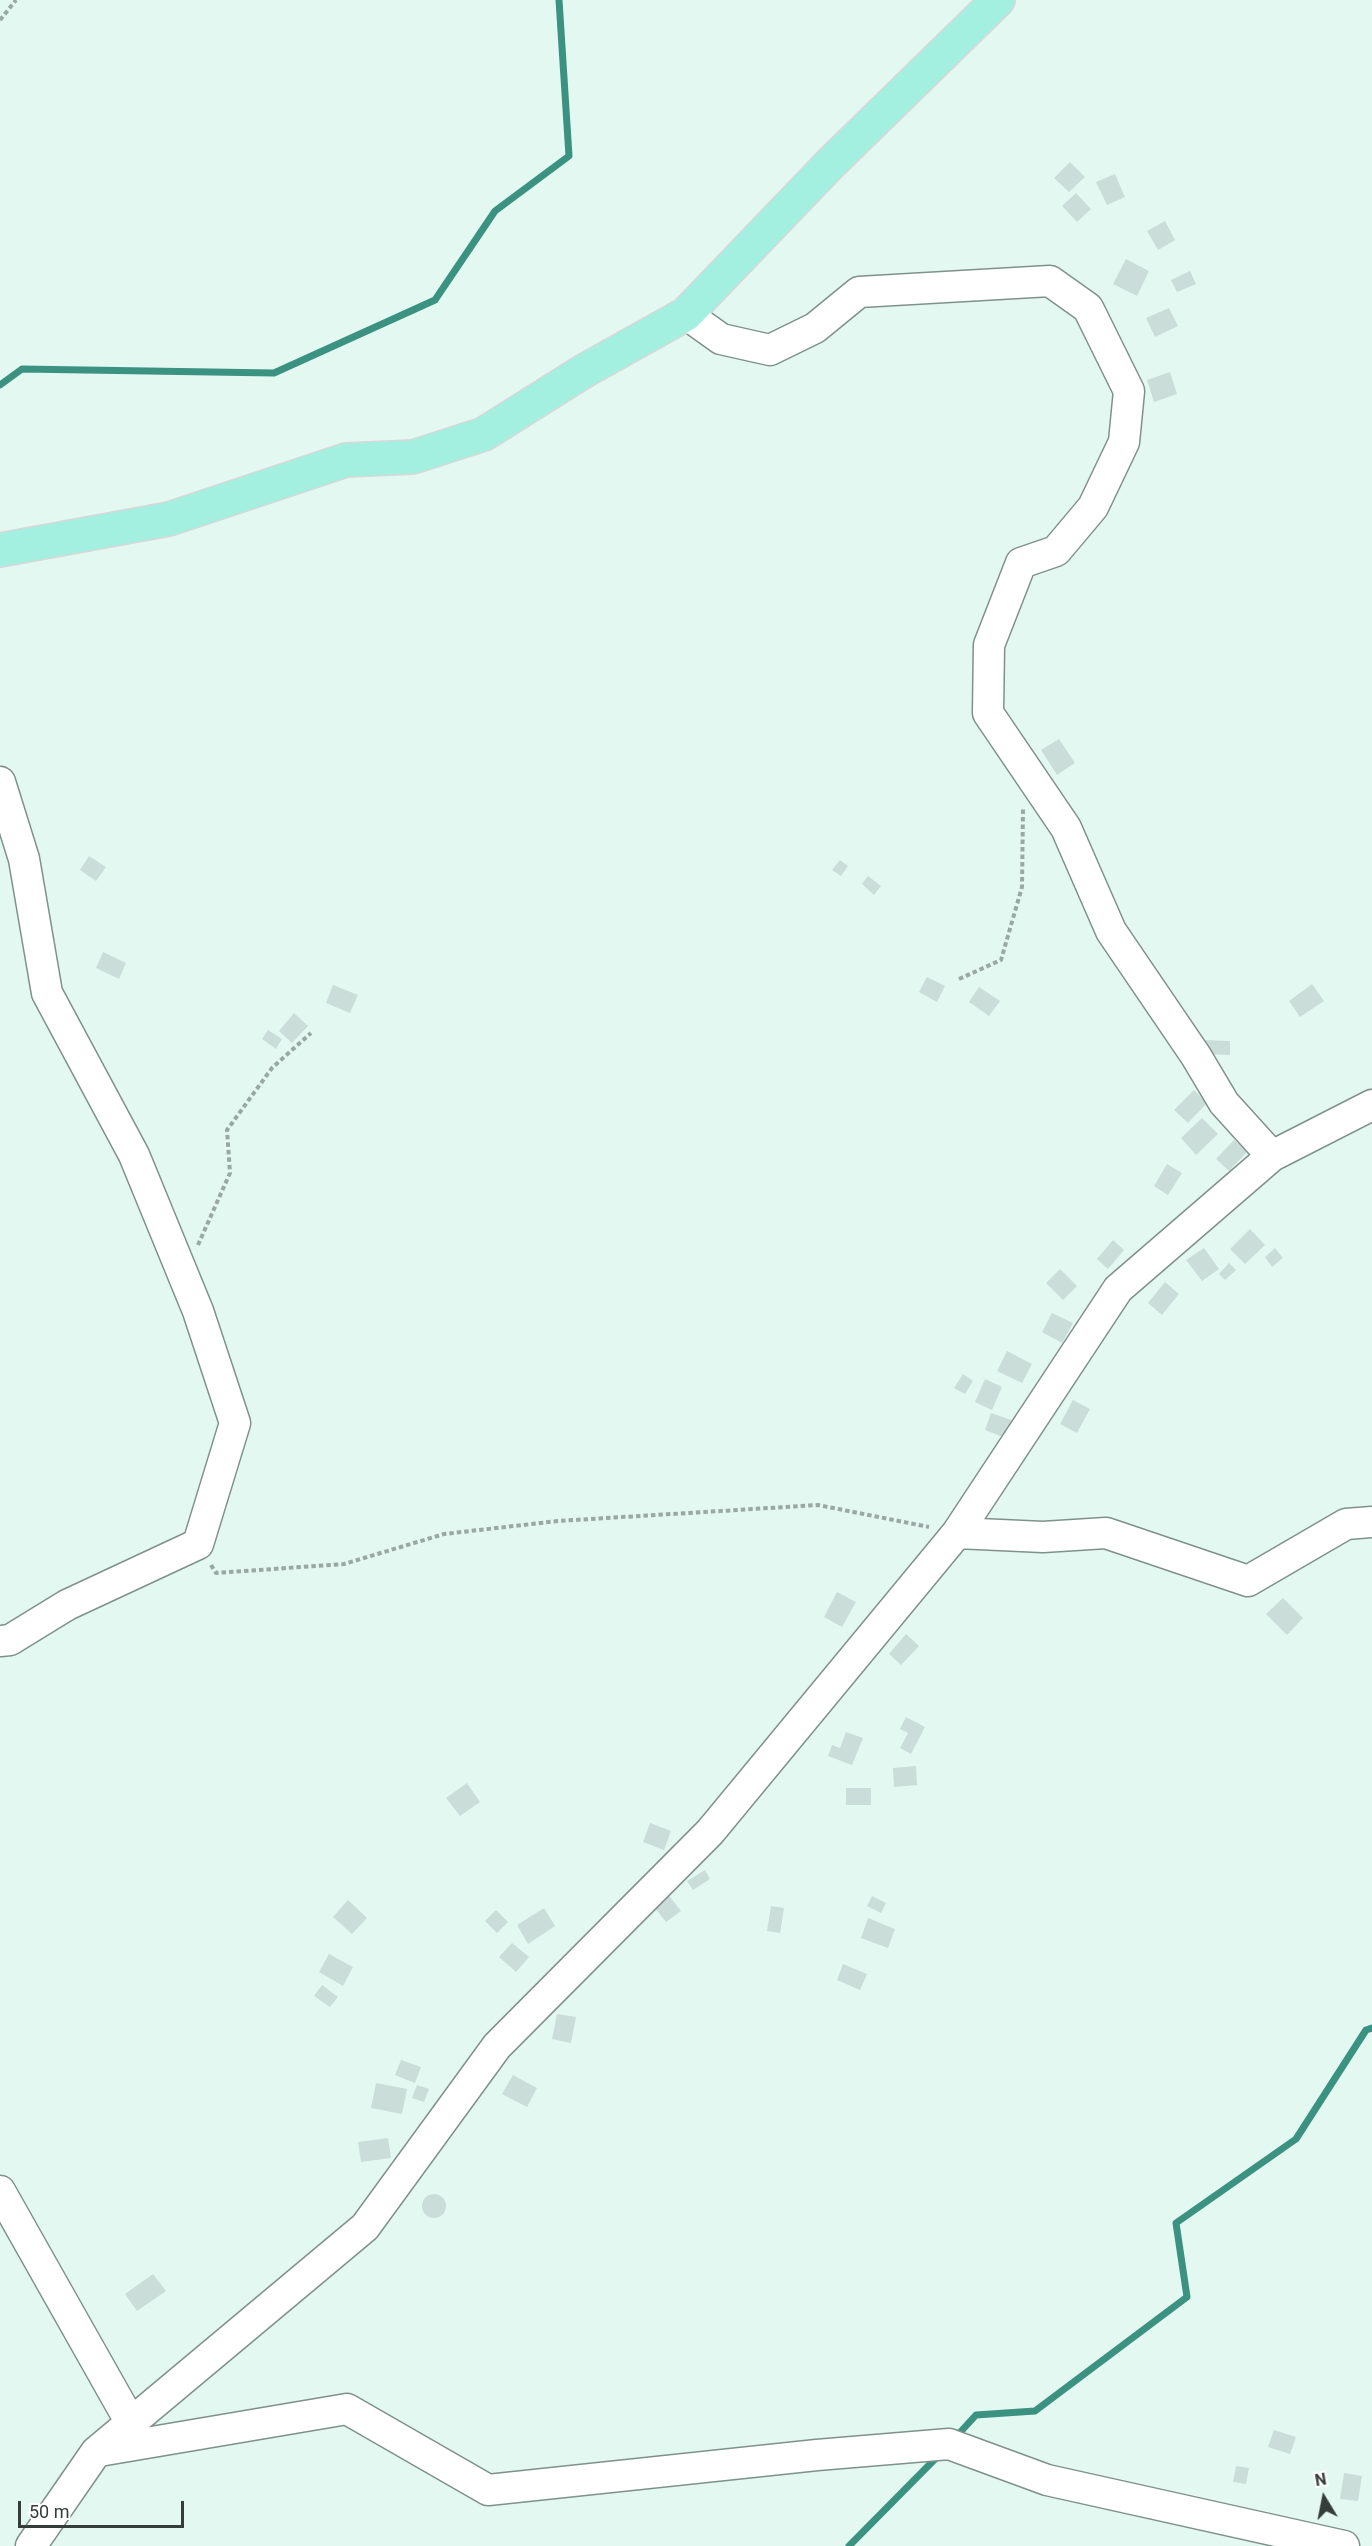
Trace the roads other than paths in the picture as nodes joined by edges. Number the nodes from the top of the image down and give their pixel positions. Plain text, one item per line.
1 (998, 0) edge
2 (686, 314) junction
3 (0, 550) edge
4 (0, 782) edge
5 (1372, 1105) edge
6 (1272, 1156) junction
7 (1372, 1522) edge
8 (957, 1533) junction
9 (0, 1641) edge
10 (0, 2191) edge
11 (131, 2423) junction
12 (96, 2452) junction
13 (31, 2546) edge
14 (1344, 2546) edge

1 - 2 main road
2 - 3 main road
2 - 6 street
4 - 9 street
5 - 6 street
6 - 8 street
7 - 8 street
8 - 11 street
10 - 11 street
11 - 12 street
12 - 13 street
12 - 14 street

